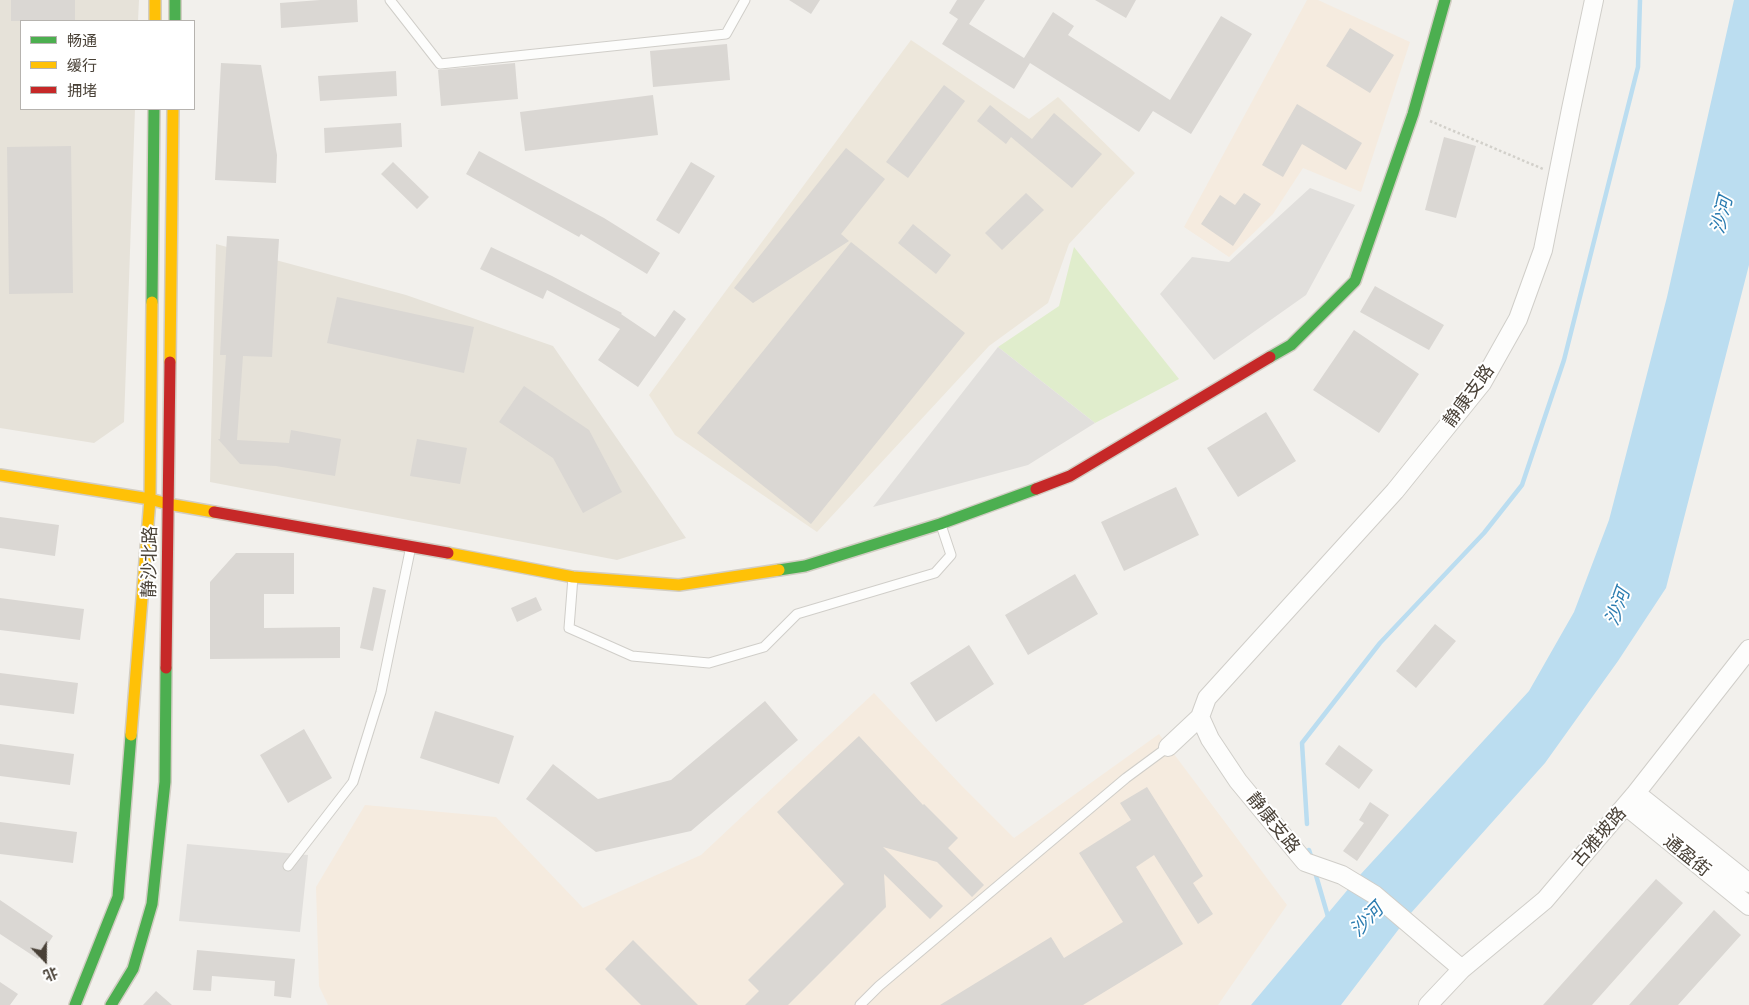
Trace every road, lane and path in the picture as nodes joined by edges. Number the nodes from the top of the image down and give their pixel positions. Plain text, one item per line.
1 (155, 0) edge
2 (175, 0) edge
3 (390, 0) edge
4 (745, 0) edge
5 (1445, 0) edge
6 (1594, 0) edge
7 (155, 20) edge
8 (174, 20) edge
9 (154, 110) edge
10 (173, 110) edge
11 (1413, 114) junction
12 (1558, 176) junction
13 (0, 475) edge
14 (150, 499) junction
15 (168, 504) junction
16 (940, 524) junction
17 (412, 546) junction
18 (573, 577) junction
19 (1749, 649) edge
20 (1200, 717) junction
21 (1168, 747) joint
22 (1631, 800) junction
23 (288, 866) dead end
24 (1749, 883) edge
25 (1749, 906) edge
26 (1462, 969) junction
27 (75, 1005) edge
28 (111, 1005) edge
29 (860, 1005) edge
30 (1428, 1005) edge

1 - 7 street
2 - 8 street
3 - 4 lane
5 - 11 street
6 - 12 street, 静康支路
9 - 14 street, 静沙北路
10 - 15 street, 静沙北路
11 - 12 path
11 - 16 street
12 - 20 street, 静康支路
13 - 14 street
14 - 15 street
14 - 27 street, 静沙北路
15 - 17 street
15 - 28 street, 静沙北路
16 - 18 street
16 - 18 lane
17 - 18 street
17 - 23 lane
19 - 22 street, 古雅坡路
20 - 21 street, 静康支路
20 - 26 street, 静康支路
21 - 29 lane
22 - 24 street, 通盈街
22 - 25 street, 通盈街
22 - 26 street, 古雅坡路
26 - 30 street, 古雅坡路

